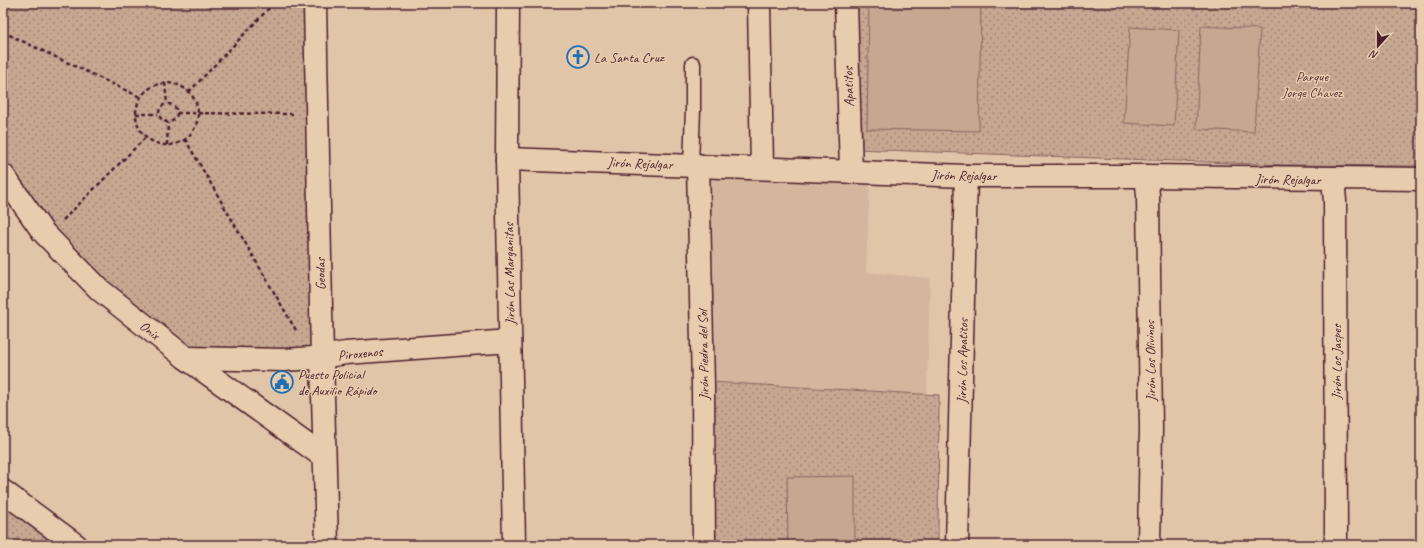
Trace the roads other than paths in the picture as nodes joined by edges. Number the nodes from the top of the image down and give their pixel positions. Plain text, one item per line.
1 (315, 3) edge
2 (508, 3) edge
3 (759, 3) edge
4 (846, 3) edge
5 (693, 64) dead end
6 (507, 158) junction
7 (695, 165) junction
8 (762, 168) junction
9 (851, 172) junction
10 (3, 175) edge
11 (966, 176) junction
12 (1146, 176) junction
13 (1333, 179) junction
14 (1421, 179) edge
15 (510, 341) junction
16 (186, 358) junction
17 (322, 358) junction
18 (324, 457) junction
19 (3, 491) edge
20 (76, 545) edge
21 (327, 545) edge
22 (514, 545) edge
23 (704, 545) edge
24 (958, 545) edge
25 (1149, 545) edge
26 (1336, 545) edge

1 - 17 street, Geodas
2 - 6 street, Jirón Las Marganitas
3 - 8 street
4 - 9 street, Apatitos
5 - 7 lane
6 - 7 street, Jirón Rejalgar
6 - 15 street, Jirón Las Marganitas
7 - 8 street, Jirón Rejalgar
7 - 23 street, Jirón Piedra del Sol
8 - 9 street, Jirón Rejalgar
9 - 11 street, Jirón Rejalgar
10 - 16 street, Onix
11 - 12 street, Jirón Rejalgar
11 - 24 street, Jirón Los Apatitos
12 - 13 street, Jirón Rejalgar
12 - 25 street, Jirón Los Olivinos
13 - 14 street, Jirón Rejalgar
13 - 26 street, Jirón Los Jaspes
15 - 17 street, Piroxenos
15 - 22 street, Jirón Las Marganitas
16 - 17 street, Piroxenos
16 - 18 street, Onix
17 - 18 street, Geodas
18 - 21 street, Geodas
19 - 20 street

